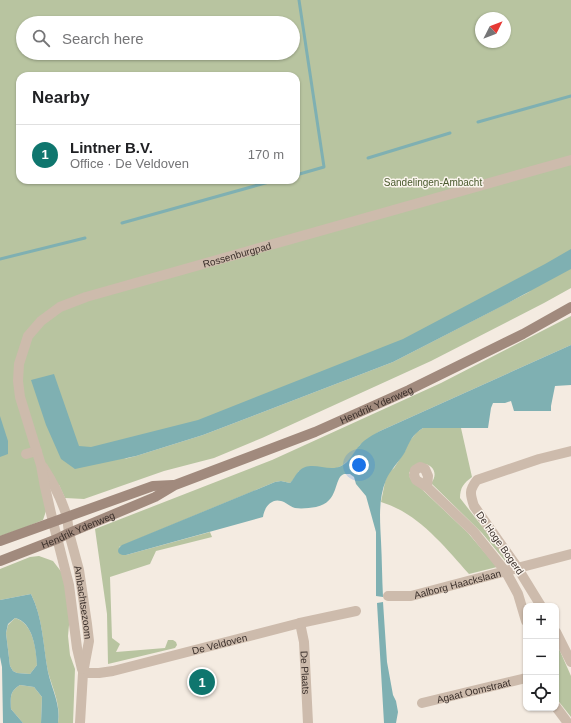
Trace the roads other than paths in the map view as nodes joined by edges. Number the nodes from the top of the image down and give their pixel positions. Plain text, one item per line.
1 (571, 160) edge
2 (571, 307) edge
3 (37, 451) junction
4 (571, 451) edge
5 (26, 454) dead end
6 (41, 465) junction
7 (175, 485) junction
8 (427, 487) dead end
9 (67, 517) junction
10 (53, 522) junction
11 (69, 533) junction
12 (58, 539) junction
13 (0, 541) edge
14 (571, 554) edge
15 (0, 561) edge
16 (517, 567) junction
17 (506, 572) junction
18 (388, 596) dead end
19 (539, 603) edge
20 (356, 611) dead end
21 (523, 611) edge
22 (300, 623) junction
23 (559, 638) edge
24 (571, 662) edge
25 (83, 673) junction
26 (523, 679) edge
27 (422, 703) dead end
28 (559, 711) edge
29 (80, 723) edge
30 (308, 723) edge
31 (568, 723) edge

1 - 3 street, Rossenburgpad
2 - 7 main road, Hendrik Ydenweg
3 - 5 street
3 - 6 street, Rossenburgpad
4 - 16 street, De Hoge Bogerd
6 - 9 street, Rossenburgpad
6 - 10 street, Rossenburgpad
7 - 9 main road, Hendrik Ydenweg
7 - 11 main road, Hendrik Ydenweg
8 - 17 street, De Hoge Bogerd
9 - 10 main road, Hendrik Ydenweg
9 - 11 street, Ambachtsezoom
10 - 12 street, Ambachtsezoom
10 - 13 main road, Hendrik Ydenweg
11 - 12 main road, Hendrik Ydenweg
11 - 25 street, Ambachtsezoom
12 - 15 main road, Hendrik Ydenweg
12 - 25 street, Ambachtsezoom
14 - 16 street, Aalborg Haackslaan
16 - 17 street, Aalborg Haackslaan
16 - 19 street, De Hoge Bogerd
17 - 18 street, Aalborg Haackslaan
17 - 21 street, De Hoge Bogerd
20 - 22 street, De Veldoven
22 - 25 street, De Veldoven
22 - 30 street, De Plaats
23 - 24 street
25 - 29 street, Ambachtsezoom
26 - 27 street, Agaat Oomstraat
28 - 31 street

